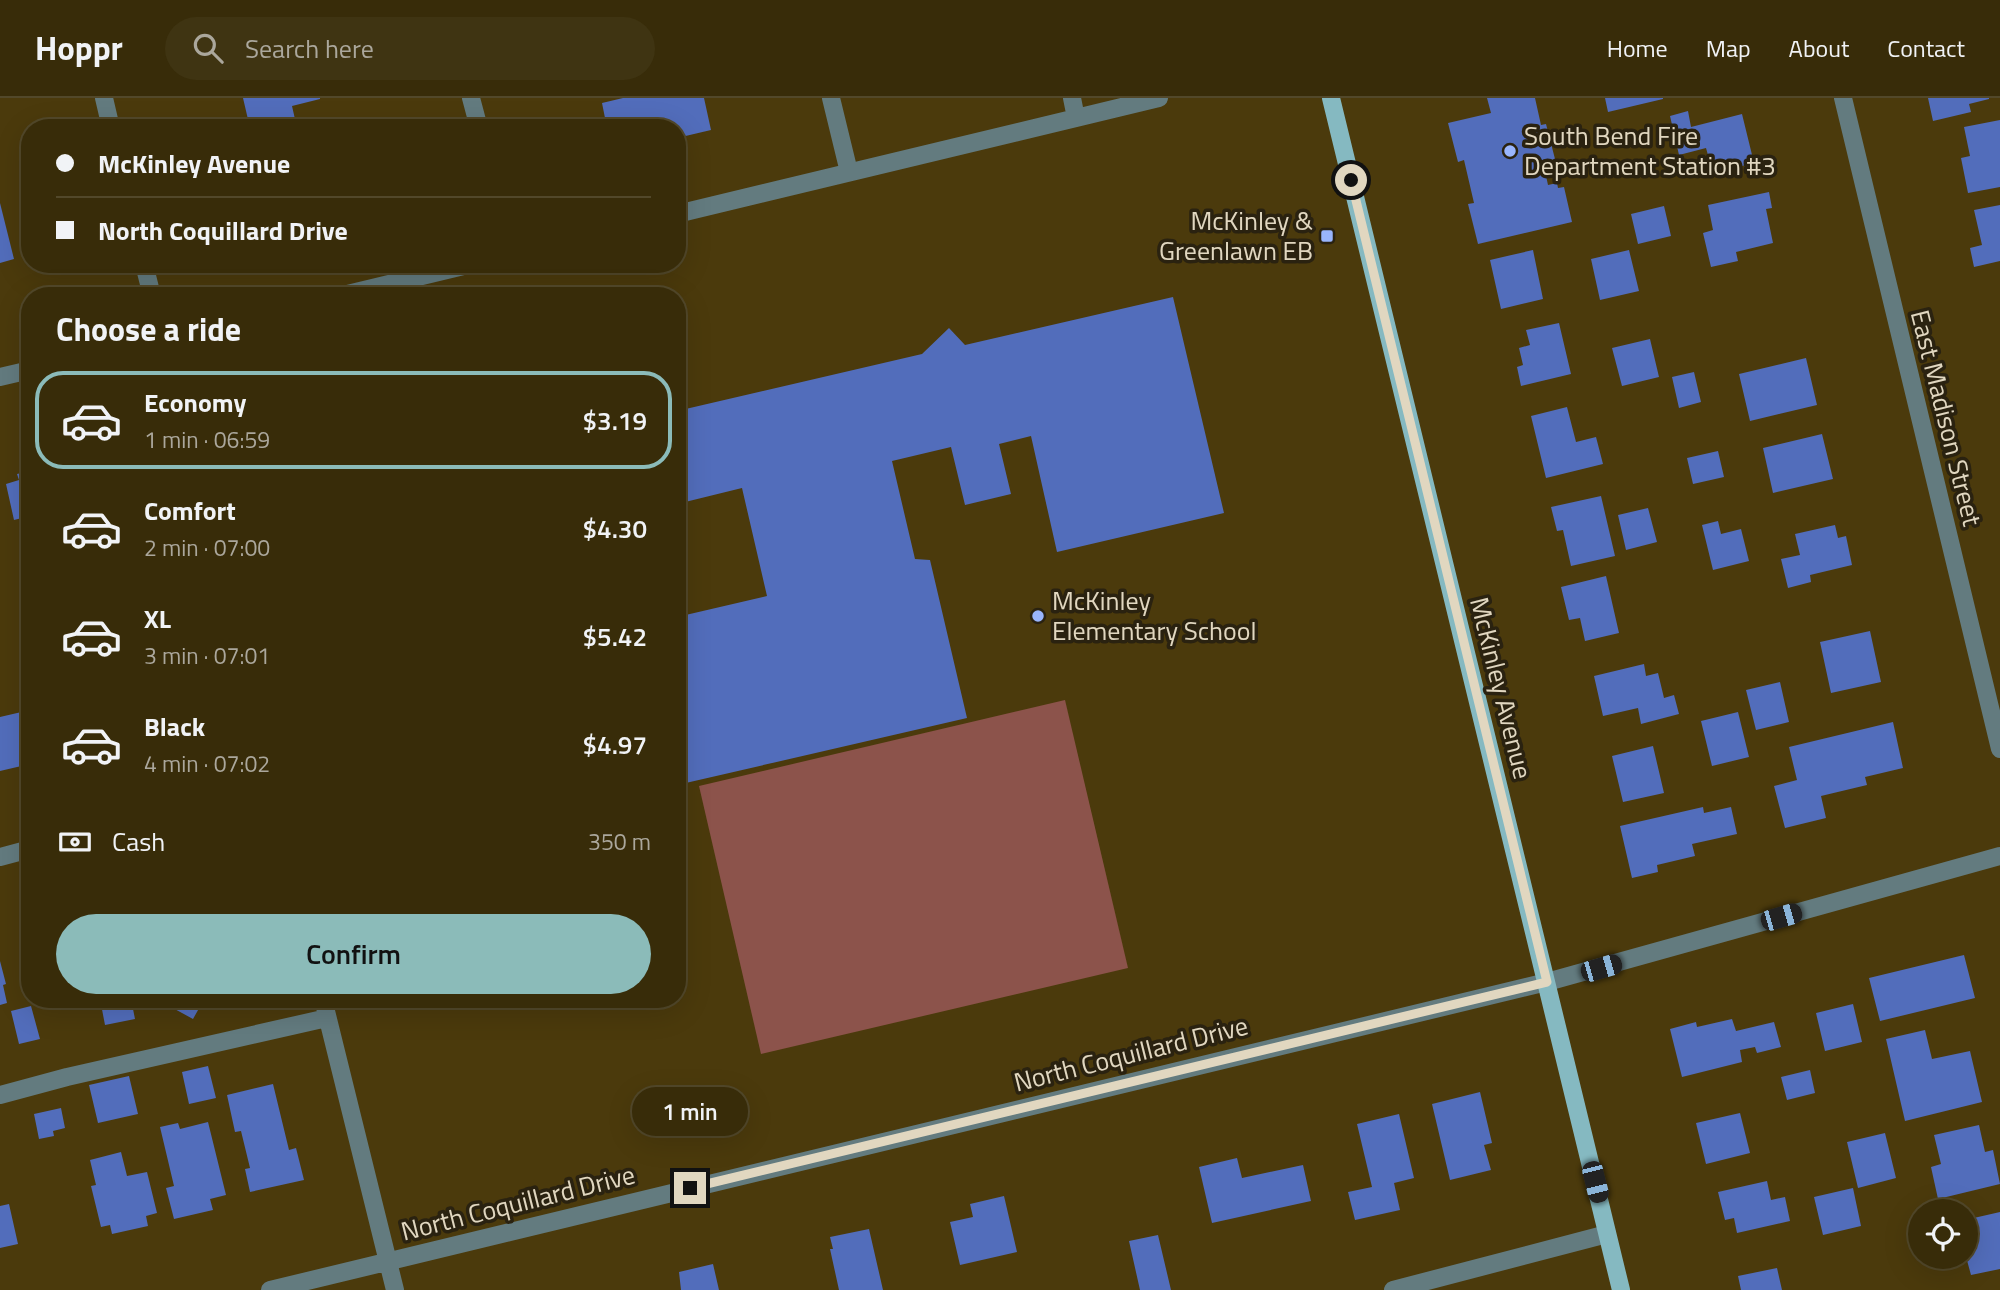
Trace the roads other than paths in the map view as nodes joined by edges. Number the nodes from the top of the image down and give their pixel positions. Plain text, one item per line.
1 (104, 98) edge
2 (471, 98) edge
3 (831, 98) edge
4 (1072, 98) edge
5 (1159, 98) edge
6 (1331, 98) edge
7 (1843, 98) edge
8 (1076, 118) junction
9 (109, 119) edge
10 (477, 119) edge
11 (849, 172) junction
12 (686, 212) edge
13 (435, 273) edge
14 (376, 287) edge
15 (21, 372) edge
16 (0, 377) edge
17 (2000, 749) edge
18 (21, 851) edge
19 (2000, 856) edge
20 (0, 857) edge
21 (1547, 982) junction
22 (325, 1008) edge
23 (327, 1018) junction
24 (0, 1095) edge
25 (1607, 1234) junction
26 (388, 1261) junction
27 (270, 1290) edge
28 (395, 1290) edge
29 (1393, 1290) edge
30 (1620, 1290) edge

1 - 9 street
2 - 10 street
3 - 11 street
4 - 8 street
5 - 8 street
6 - 21 main road, McKinley Avenue
7 - 17 street, East Madison Street
8 - 11 street
11 - 12 street
13 - 14 street
15 - 16 street
18 - 20 street
19 - 21 street, North Coquillard Drive
21 - 25 main road, McKinley Avenue
21 - 26 street, North Coquillard Drive
22 - 23 street
23 - 24 street
23 - 26 street
25 - 29 street
25 - 30 main road, McKinley Avenue
26 - 27 street, North Coquillard Drive
26 - 28 street

